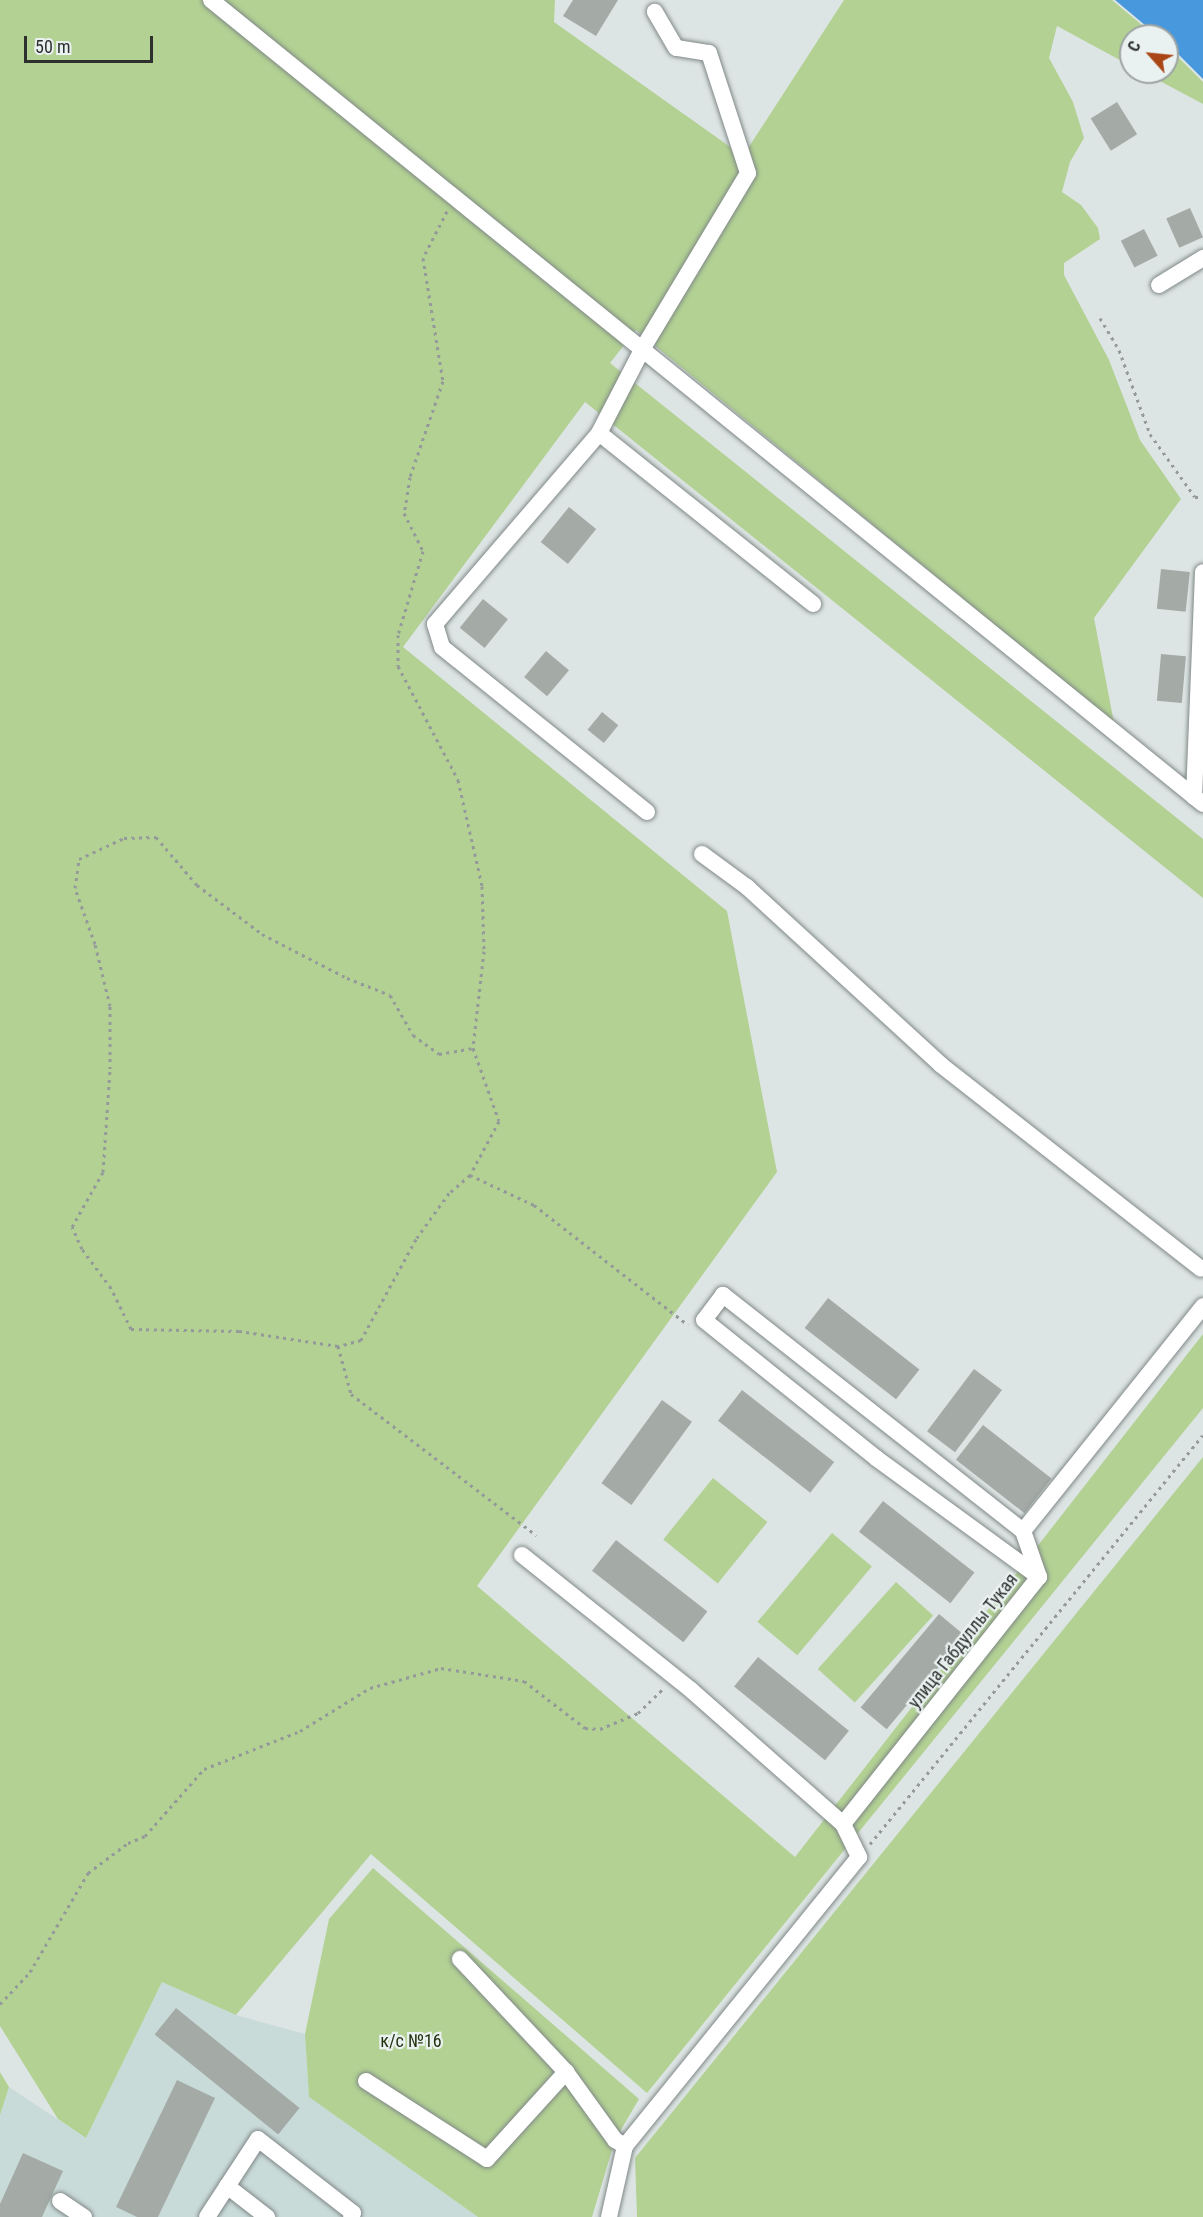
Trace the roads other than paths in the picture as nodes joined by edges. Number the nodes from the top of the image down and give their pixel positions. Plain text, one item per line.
1 (211, 0) edge
2 (655, 12) dead end
3 (1203, 258) edge
4 (1159, 285) dead end
5 (643, 348) junction
6 (599, 433) junction
7 (1203, 572) edge
8 (813, 604) dead end
9 (1199, 801) edge
10 (647, 812) dead end
11 (702, 854) dead end
12 (1201, 1269) dead end
13 (1203, 1305) edge
14 (1023, 1531) junction
15 (522, 1555) dead end
16 (1039, 1577) junction
17 (843, 1824) junction
18 (460, 1959) dead end
19 (566, 2072) junction
20 (366, 2081) dead end
21 (625, 2146) junction
22 (227, 2186) junction
23 (60, 2201) dead end
24 (84, 2217) edge
25 (207, 2217) edge
26 (267, 2217) edge
27 (351, 2217) edge
28 (609, 2217) edge

1 - 5 street
2 - 5 street
3 - 4 street
5 - 6 street
5 - 9 street
6 - 8 street
6 - 10 street
7 - 9 street
11 - 12 street
13 - 14 street
14 - 16 street, улица Габдуллы Тукая
14 - 16 street
15 - 17 street
16 - 17 street, улица Габдуллы Тукая
17 - 21 street
18 - 19 street
19 - 20 street
19 - 21 street
21 - 28 street
22 - 25 street
22 - 26 street
22 - 27 street
23 - 24 street

